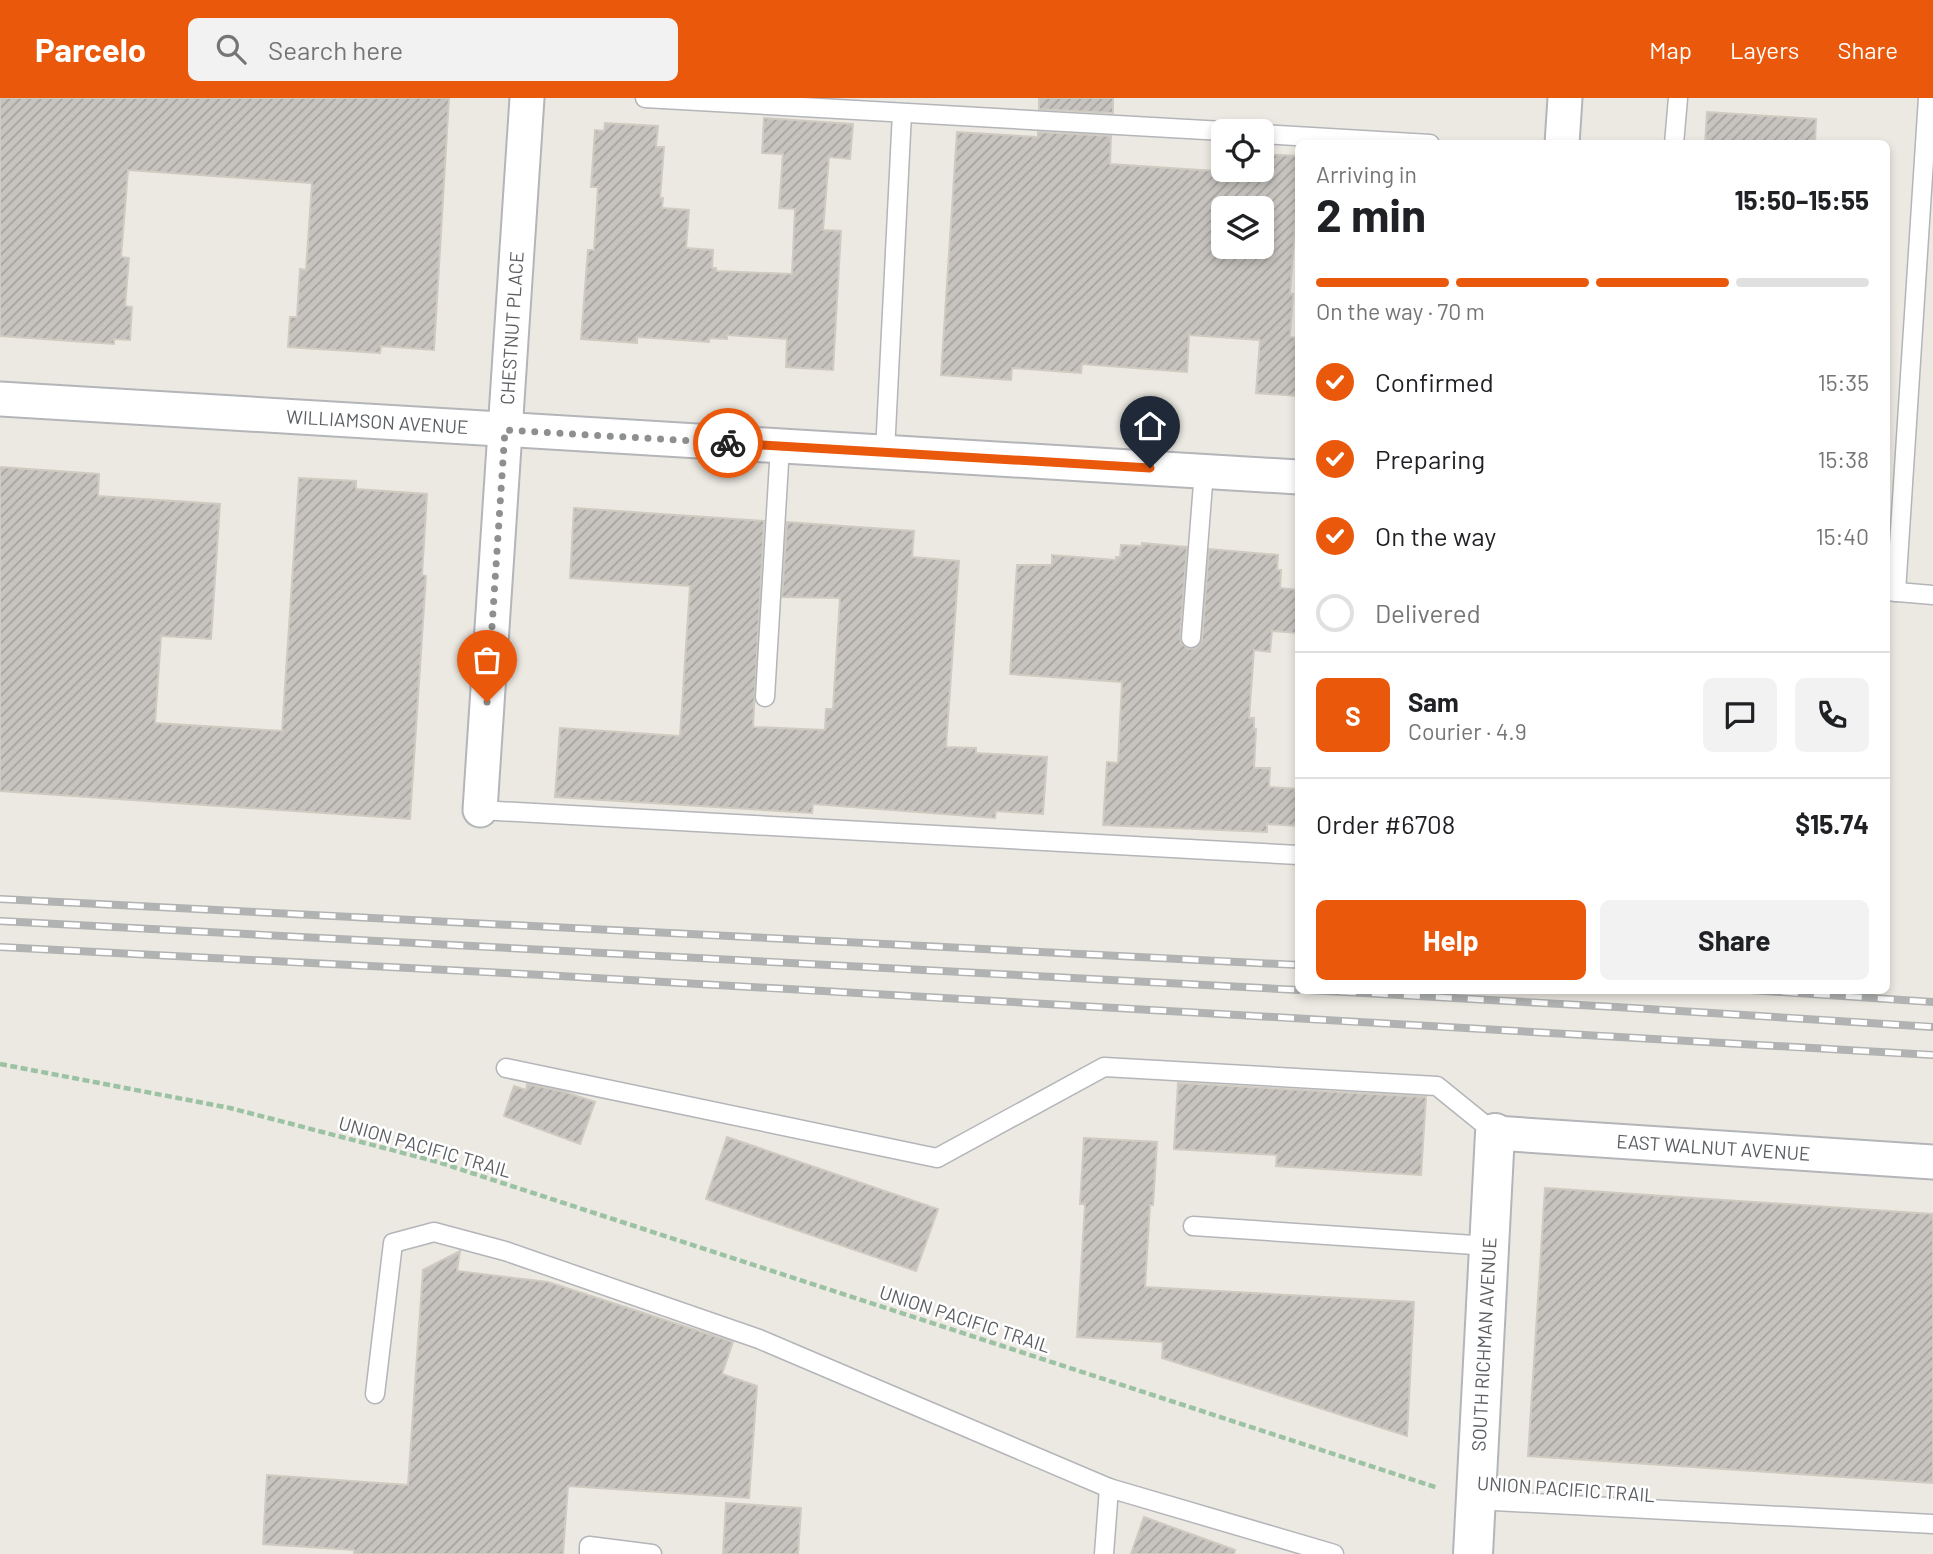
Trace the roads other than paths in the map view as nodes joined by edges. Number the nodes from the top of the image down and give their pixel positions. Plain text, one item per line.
1 (527, 98) edge
2 (645, 98) edge
3 (1565, 98) edge
4 (1678, 98) edge
5 (1928, 98) edge
6 (902, 113) junction
7 (1211, 130) edge
8 (1274, 135) edge
9 (1363, 140) edge
10 (1562, 140) edge
11 (1674, 140) edge
12 (0, 399) edge
13 (505, 430) junction
14 (780, 446) junction
15 (885, 452) junction
16 (1204, 471) junction
17 (1295, 477) edge
18 (1891, 591) edge
19 (1933, 595) edge
20 (1191, 638) dead end
21 (765, 697) dead end
22 (480, 810) joint
23 (1295, 855) edge
24 (506, 1068) dead end
25 (1495, 1133) junction
26 (1933, 1162) edge
27 (1193, 1226) dead end
28 (1489, 1246) junction
29 (375, 1394) dead end
30 (1109, 1488) junction
31 (1476, 1500) junction
32 (1933, 1524) edge
33 (589, 1554) edge
34 (652, 1554) edge
35 (1104, 1554) edge
36 (1334, 1554) edge
37 (1473, 1554) edge

1 - 13 street, CHESTNUT PLACE
2 - 6 lane
3 - 10 street
4 - 11 lane
5 - 18 lane
6 - 7 lane
6 - 15 lane
8 - 9 lane
12 - 13 street, WILLIAMSON AVENUE
13 - 14 street, WILLIAMSON AVENUE
13 - 22 street, CHESTNUT PLACE
14 - 15 street, WILLIAMSON AVENUE
14 - 21 lane
15 - 16 street, WILLIAMSON AVENUE
16 - 17 street, WILLIAMSON AVENUE
16 - 20 lane
18 - 19 lane
22 - 23 lane
24 - 25 lane
25 - 26 street, EAST WALNUT AVENUE
25 - 28 street, SOUTH RICHMAN AVENUE
27 - 28 lane
28 - 31 street, SOUTH RICHMAN AVENUE
29 - 30 lane
30 - 35 lane
30 - 36 lane
31 - 32 lane
31 - 37 street, SOUTH RICHMAN AVENUE
33 - 34 lane

